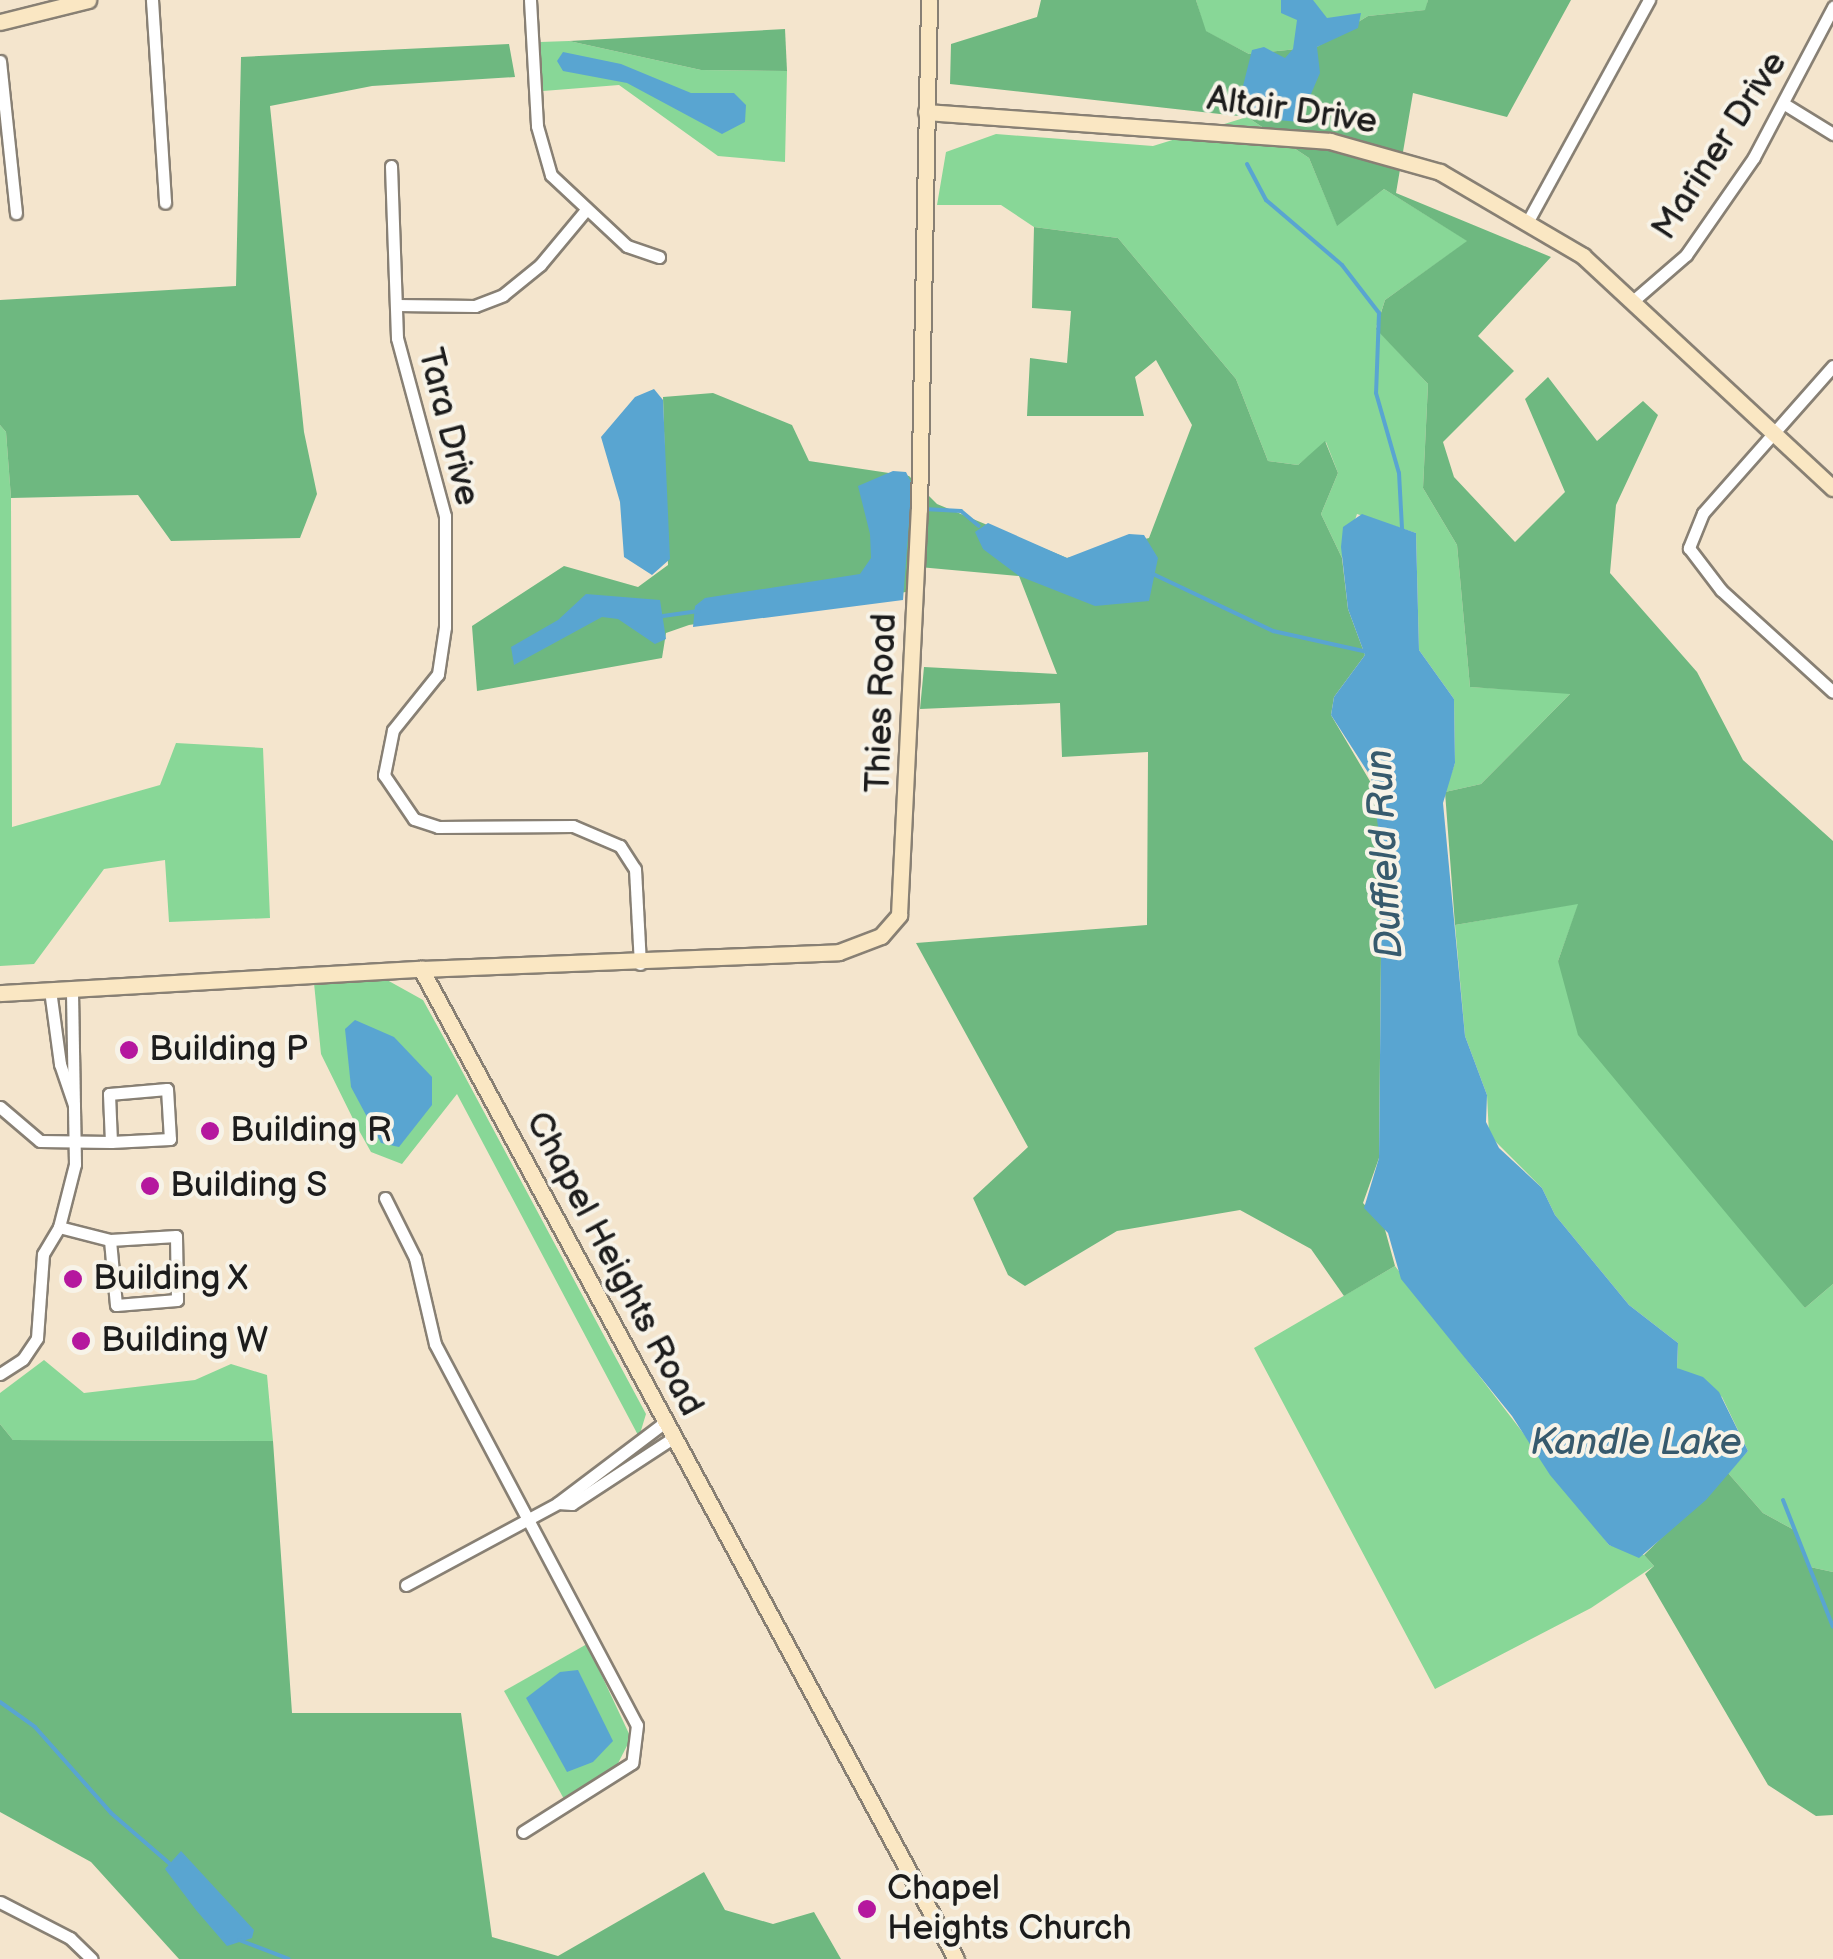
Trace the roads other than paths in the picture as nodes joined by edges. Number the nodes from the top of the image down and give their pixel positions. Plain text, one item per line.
1 (88, 0) edge
2 (152, 0) edge
3 (530, 0) edge
4 (930, 0) edge
5 (1649, 0) edge
6 (1833, 7) edge
7 (0, 22) edge
8 (0, 61) edge
9 (1786, 105) junction
10 (926, 112) junction
11 (1833, 134) edge
12 (391, 166) dead end
13 (165, 203) dead end
14 (585, 211) junction
15 (16, 214) dead end
16 (1529, 219) junction
17 (658, 256) dead end
18 (1634, 300) junction
19 (397, 305) junction
20 (1833, 366) edge
21 (1774, 433) junction
22 (1833, 488) edge
23 (1833, 692) edge
24 (640, 964) junction
25 (421, 969) junction
26 (72, 988) junction
27 (50, 990) junction
28 (0, 992) edge
29 (74, 1106) junction
30 (0, 1107) edge
31 (111, 1142) junction
32 (76, 1144) junction
33 (385, 1198) dead end
34 (59, 1227) junction
35 (110, 1240) junction
36 (0, 1374) edge
37 (665, 1422) junction
38 (674, 1438) junction
39 (558, 1503) junction
40 (528, 1518) junction
41 (406, 1585) dead end
42 (523, 1832) dead end
43 (4, 1904) edge
44 (0, 1922) edge
45 (92, 1959) edge
46 (956, 1959) edge

1 - 7 street
2 - 13 street
3 - 14 street
4 - 10 street, Thies Road
5 - 16 street
6 - 9 street, Mariner Drive
8 - 15 street
9 - 11 street
9 - 18 street, Mariner Drive
10 - 16 street, Altair Drive
10 - 24 street, Thies Road
12 - 19 street, Tara Drive
14 - 17 street
14 - 19 street
16 - 18 street, Altair Drive
18 - 21 street, Altair Drive
19 - 24 street, Tara Drive
20 - 21 street
21 - 22 street, Altair Drive
21 - 23 street
24 - 25 street, Thies Road
25 - 26 street
25 - 37 street, Chapel Heights Road
26 - 27 street
26 - 29 street
27 - 28 street
27 - 29 street
29 - 32 street
30 - 32 street
31 - 31 street
31 - 32 street
32 - 34 street
33 - 40 street
34 - 35 street
34 - 36 street
35 - 35 street
37 - 38 street, Chapel Heights Road
37 - 39 street
38 - 39 street
38 - 46 street, Chapel Heights Road
39 - 40 street
40 - 41 street
40 - 42 street
43 - 44 street
43 - 45 street

